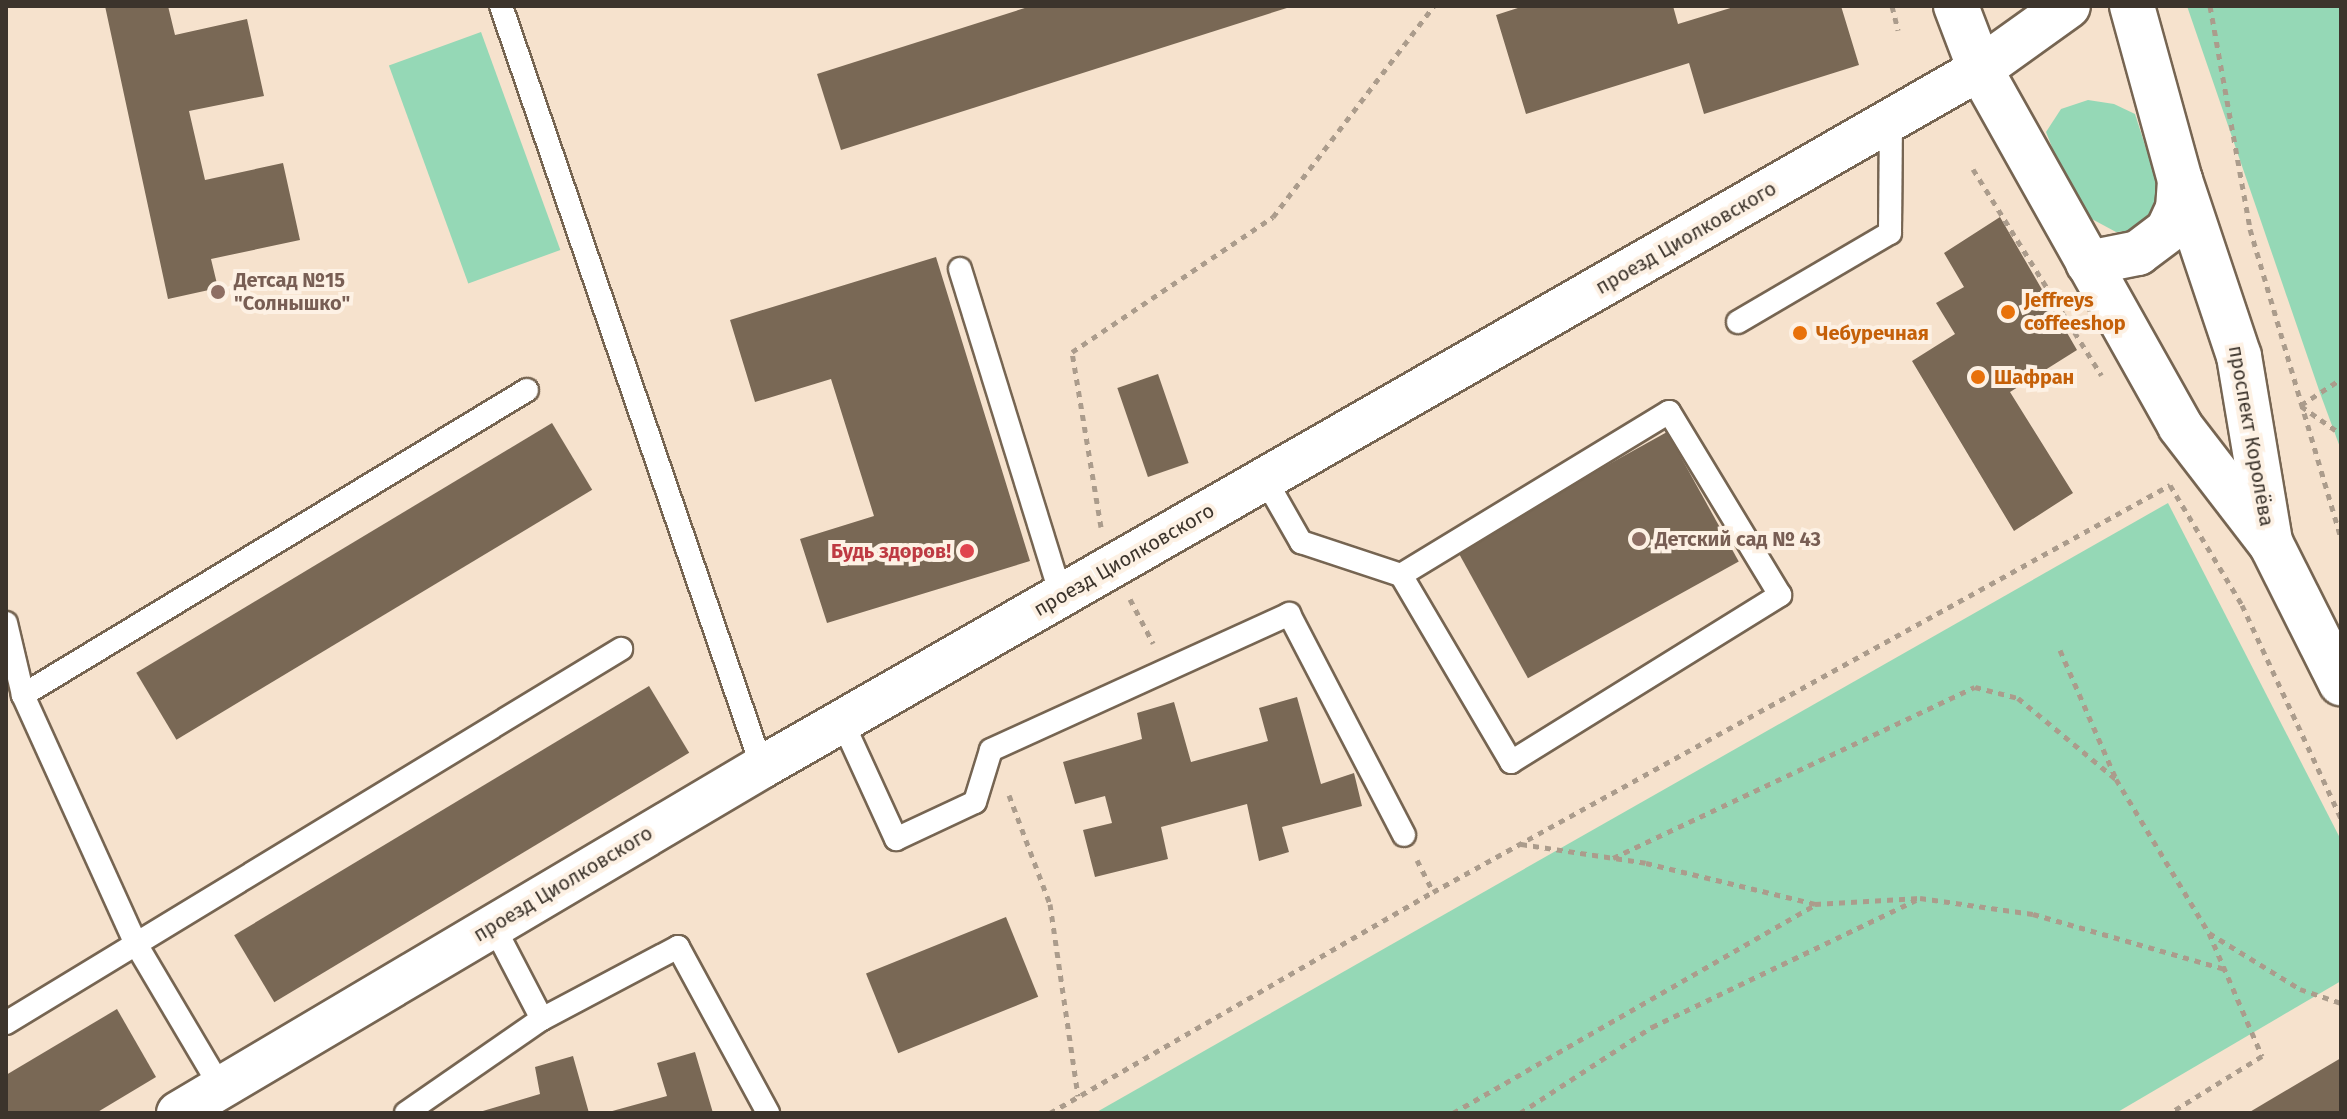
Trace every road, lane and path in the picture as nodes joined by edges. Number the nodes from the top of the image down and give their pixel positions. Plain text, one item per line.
1 (501, 6) edge
2 (1434, 6) edge
3 (1892, 6) edge
4 (1956, 6) edge
5 (2068, 6) edge
6 (2132, 6) edge
7 (2210, 6) edge
8 (1898, 30) dead end
9 (1980, 69) junction
10 (1891, 120) junction
11 (2180, 180) junction
12 (2088, 263) junction
13 (960, 269) dead end
14 (1738, 322) dead end
15 (2341, 379) edge
16 (527, 390) dead end
17 (2301, 405) junction
18 (2341, 434) edge
19 (1265, 479) junction
20 (2170, 485) dead end
21 (2341, 539) edge
22 (2276, 554) junction
23 (1112, 566) junction
24 (1401, 575) junction
25 (1061, 595) junction
26 (2242, 605) dead end
27 (6, 623) edge
28 (621, 649) dead end
29 (2060, 650) dead end
30 (1168, 669) junction
31 (2341, 683) edge
32 (23, 695) junction
33 (842, 721) junction
34 (991, 750) junction
35 (762, 767) junction
36 (2116, 779) junction
37 (2341, 818) edge
38 (1404, 835) dead end
39 (1520, 844) junction
40 (1612, 858) junction
41 (1920, 898) junction
42 (1815, 904) junction
43 (493, 925) junction
44 (2209, 933) junction
45 (136, 944) junction
46 (2225, 969) junction
47 (2341, 1003) edge
48 (542, 1019) junction
49 (6, 1023) edge
50 (221, 1088) junction
51 (1078, 1096) junction
52 (178, 1113) edge
53 (406, 1113) edge
54 (768, 1113) edge
55 (1050, 1113) edge
56 (1453, 1113) edge
57 (1520, 1113) edge
58 (2170, 1113) edge

1 - 35 lane
2 - 23 path
3 - 8 path
4 - 9 main road, проспект Королёва
5 - 9 main road, проезд Циолковского
6 - 11 main road, проспект Королёва
7 - 17 path
9 - 10 street, проезд Циолковского
9 - 12 main road, проспект Королёва
10 - 14 lane
10 - 19 street, проезд Циолковского
11 - 12 main road
11 - 22 main road, проспект Королёва
12 - 22 main road, проспект Королёва
13 - 25 lane
15 - 17 path
16 - 32 lane
17 - 18 path
17 - 21 path
19 - 23 street, проезд Циолковского
19 - 24 lane
20 - 39 path
22 - 31 main road
23 - 25 street, проезд Циолковского
23 - 30 path
24 - 24 lane
25 - 33 street, проезд Циолковского
26 - 37 path
27 - 32 lane
28 - 45 lane
29 - 36 path
30 - 34 lane
30 - 38 lane
32 - 45 lane
33 - 34 lane
33 - 35 street, проезд Циолковского
34 - 51 path
35 - 43 street, проезд Циолковского
36 - 40 path
36 - 44 path
39 - 40 path
39 - 51 path
40 - 42 path
41 - 42 path
41 - 46 path
41 - 57 path
42 - 56 path
43 - 48 lane
43 - 50 street, проезд Циолковского
44 - 46 path
44 - 47 path
45 - 49 lane
45 - 50 lane
46 - 58 path
48 - 53 lane
48 - 54 lane
50 - 52 street, проезд Циолковского
51 - 55 path

